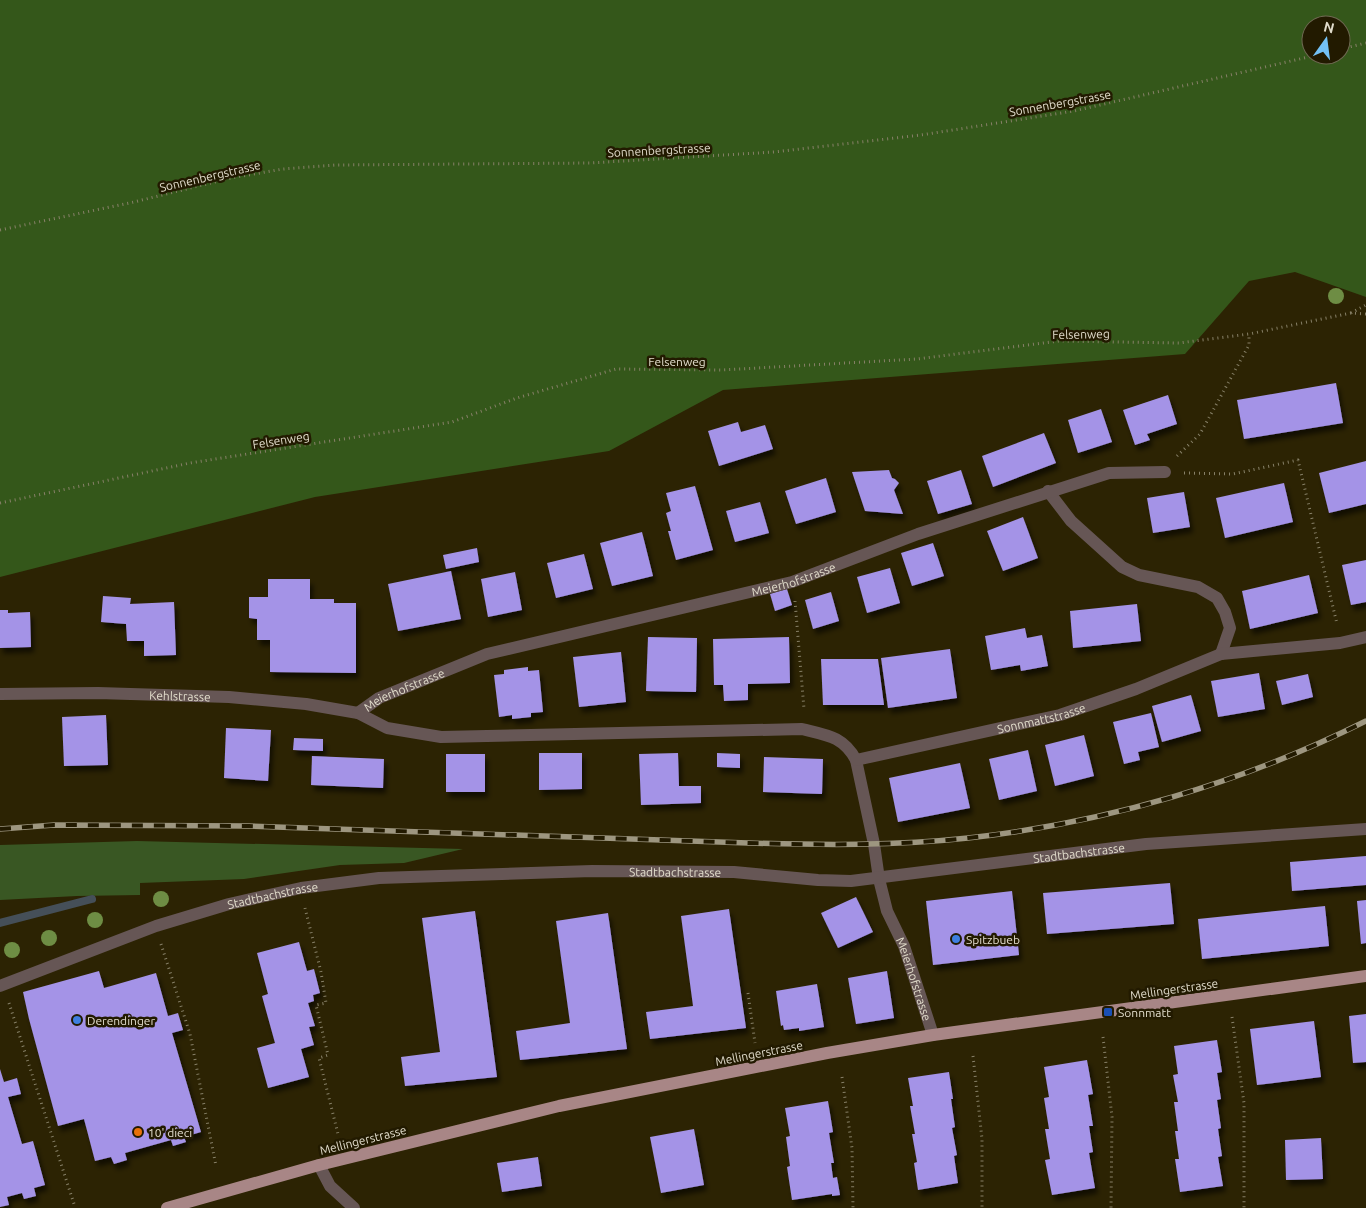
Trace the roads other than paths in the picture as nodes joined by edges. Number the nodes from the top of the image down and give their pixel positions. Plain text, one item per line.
1 (1165, 472) road end
2 (1048, 491) junction
3 (1366, 637) edge
4 (1221, 654) junction
5 (0, 694) edge
6 (358, 713) junction
7 (856, 760) junction
8 (1366, 829) edge
9 (879, 879) junction
10 (1366, 976) edge
11 (2, 985) edge
12 (933, 1035) junction
13 (319, 1165) junction
14 (169, 1208) edge
15 (354, 1208) edge

1 - 2 street, Meierhofstrasse
2 - 4 street
2 - 6 street, Meierhofstrasse
3 - 4 street, Sonnmattstrasse
4 - 7 street, Sonnmattstrasse
5 - 6 street, Kehlstrasse
6 - 7 street, Meierhofstrasse
7 - 9 street, Meierhofstrasse
8 - 9 street, Stadtbachstrasse
9 - 11 street, Stadtbachstrasse
9 - 12 street, Meierhofstrasse
10 - 12 main road, Mellingerstrasse
12 - 13 main road, Mellingerstrasse
13 - 14 main road, Mellingerstrasse
13 - 15 street

